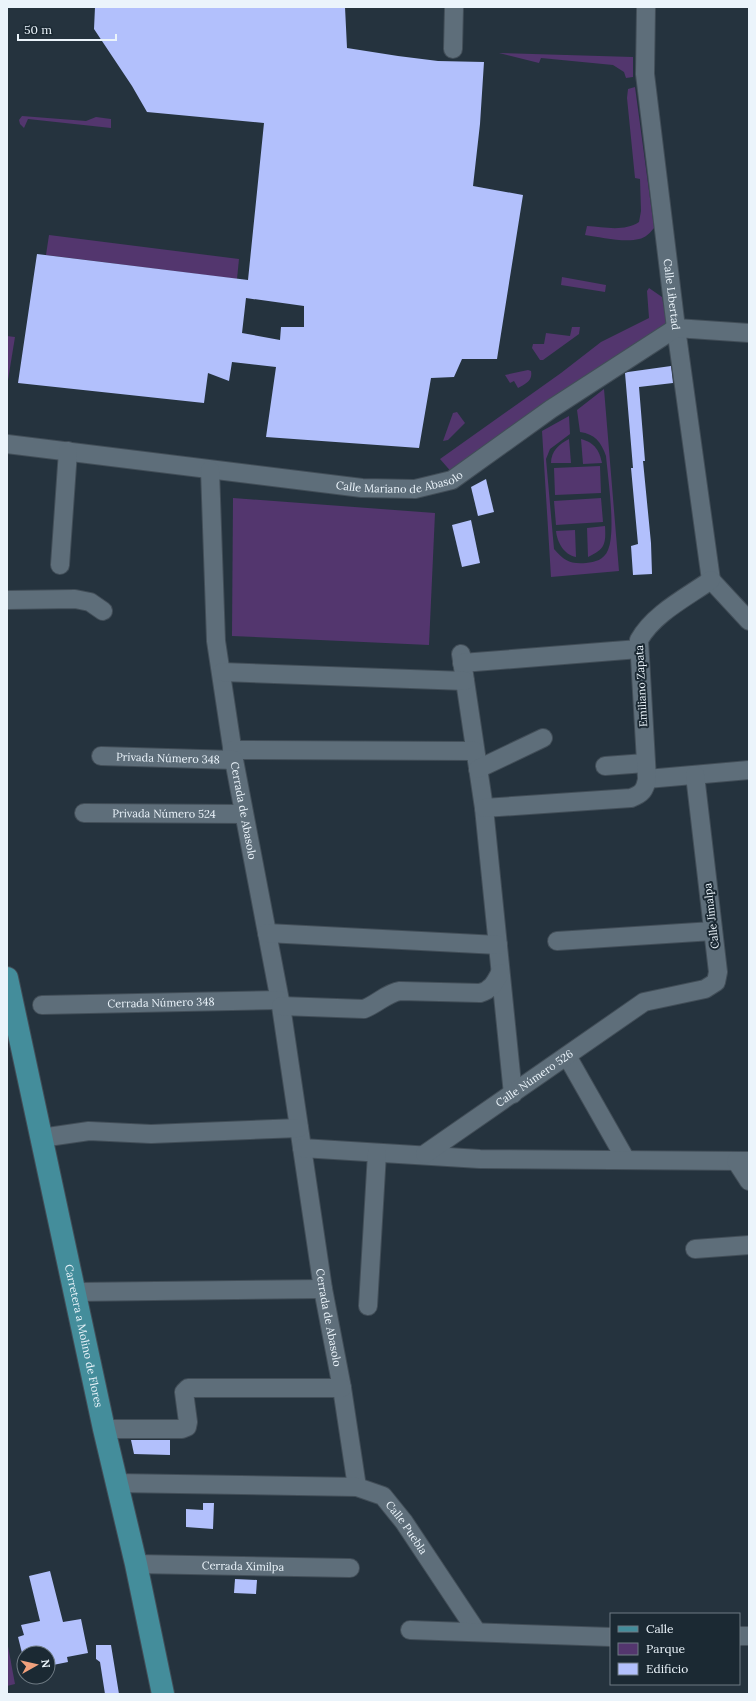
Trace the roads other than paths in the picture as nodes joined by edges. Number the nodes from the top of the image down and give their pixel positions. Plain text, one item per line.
1 (454, 7) edge
2 (646, 7) edge
3 (453, 49) dead end
4 (676, 328) junction
5 (749, 333) edge
6 (7, 444) edge
7 (68, 451) junction
8 (210, 470) junction
9 (60, 565) dead end
10 (711, 580) junction
11 (7, 600) edge
12 (103, 612) dead end
13 (749, 621) edge
14 (639, 649) junction
15 (222, 672) junction
16 (465, 681) junction
17 (543, 738) dead end
18 (475, 751) junction
19 (233, 755) junction
20 (101, 756) dead end
21 (605, 766) dead end
22 (478, 769) junction
23 (749, 770) edge
24 (646, 771) junction
25 (695, 775) junction
26 (484, 808) junction
27 (84, 813) dead end
28 (244, 814) junction
29 (713, 931) junction
30 (267, 933) junction
31 (557, 941) dead end
32 (498, 945) junction
33 (500, 973) junction
34 (7, 978) edge
35 (644, 1002) joint
36 (281, 1003) junction
37 (42, 1005) dead end
38 (567, 1056) junction
39 (513, 1094) junction
40 (299, 1128) junction
41 (41, 1138) junction
42 (302, 1148) junction
43 (377, 1153) junction
44 (425, 1154) junction
45 (626, 1160) junction
46 (742, 1161) edge
47 (749, 1181) edge
48 (749, 1245) edge
49 (695, 1249) dead end
50 (323, 1289) junction
51 (75, 1292) junction
52 (368, 1306) dead end
53 (342, 1388) junction
54 (104, 1429) junction
55 (116, 1483) junction
56 (358, 1487) junction
57 (136, 1564) junction
58 (350, 1568) dead end
59 (410, 1630) dead end
60 (477, 1632) junction
61 (610, 1637) edge
62 (162, 1694) edge

1 - 3 street
2 - 4 street, Calle Libertad
4 - 5 street
4 - 8 street, Calle Mariano de Abasolo
4 - 10 street, Calle Libertad
6 - 7 street, Calle Mariano de Abasolo
7 - 8 street, Calle Mariano de Abasolo
7 - 9 street
8 - 15 street, Cerrada de Abasolo
10 - 13 street
10 - 14 street, Emiliano Zapata
11 - 12 street
14 - 16 street
14 - 24 street, Emiliano Zapata
15 - 16 street
15 - 19 street, Cerrada de Abasolo
16 - 18 street
17 - 22 street
18 - 19 street, Privada Número 348
18 - 22 street
19 - 20 street, Privada Número 348
19 - 28 street, Cerrada de Abasolo
21 - 24 street
22 - 26 street
23 - 25 street
24 - 25 street
24 - 26 street
25 - 29 street, Calle Jimalpa
26 - 32 street
27 - 28 street, Privada Número 524
28 - 30 street, Cerrada de Abasolo
29 - 31 street
29 - 35 street, Calle Jimalpa
30 - 32 street
30 - 36 street, Cerrada de Abasolo
32 - 33 street
33 - 36 street, Cerrada Número 348
33 - 39 street
34 - 41 main road, Carretera a Molino de Flores
35 - 38 street, Calle Número 526
36 - 37 street, Cerrada Número 348
36 - 40 street, Cerrada de Abasolo
38 - 39 street, Calle Número 526
38 - 45 street
39 - 44 street, Calle Número 526
40 - 41 street
40 - 42 street, Cerrada de Abasolo
41 - 51 main road, Carretera a Molino de Flores
42 - 43 street
42 - 50 street, Cerrada de Abasolo
43 - 44 street
43 - 52 street
44 - 45 street
45 - 46 street
46 - 47 street
48 - 49 street
50 - 51 street
50 - 53 street, Cerrada de Abasolo
51 - 54 main road, Carretera a Molino de Flores
53 - 54 street
53 - 56 street, Cerrada de Abasolo
54 - 55 main road, Carretera a Molino de Flores
55 - 56 street, Calle Puebla
55 - 57 main road, Carretera a Molino de Flores
56 - 60 street, Calle Puebla
57 - 58 street, Cerrada Ximilpa
57 - 62 main road, Carretera a Molino de Flores
59 - 60 street
60 - 61 street

